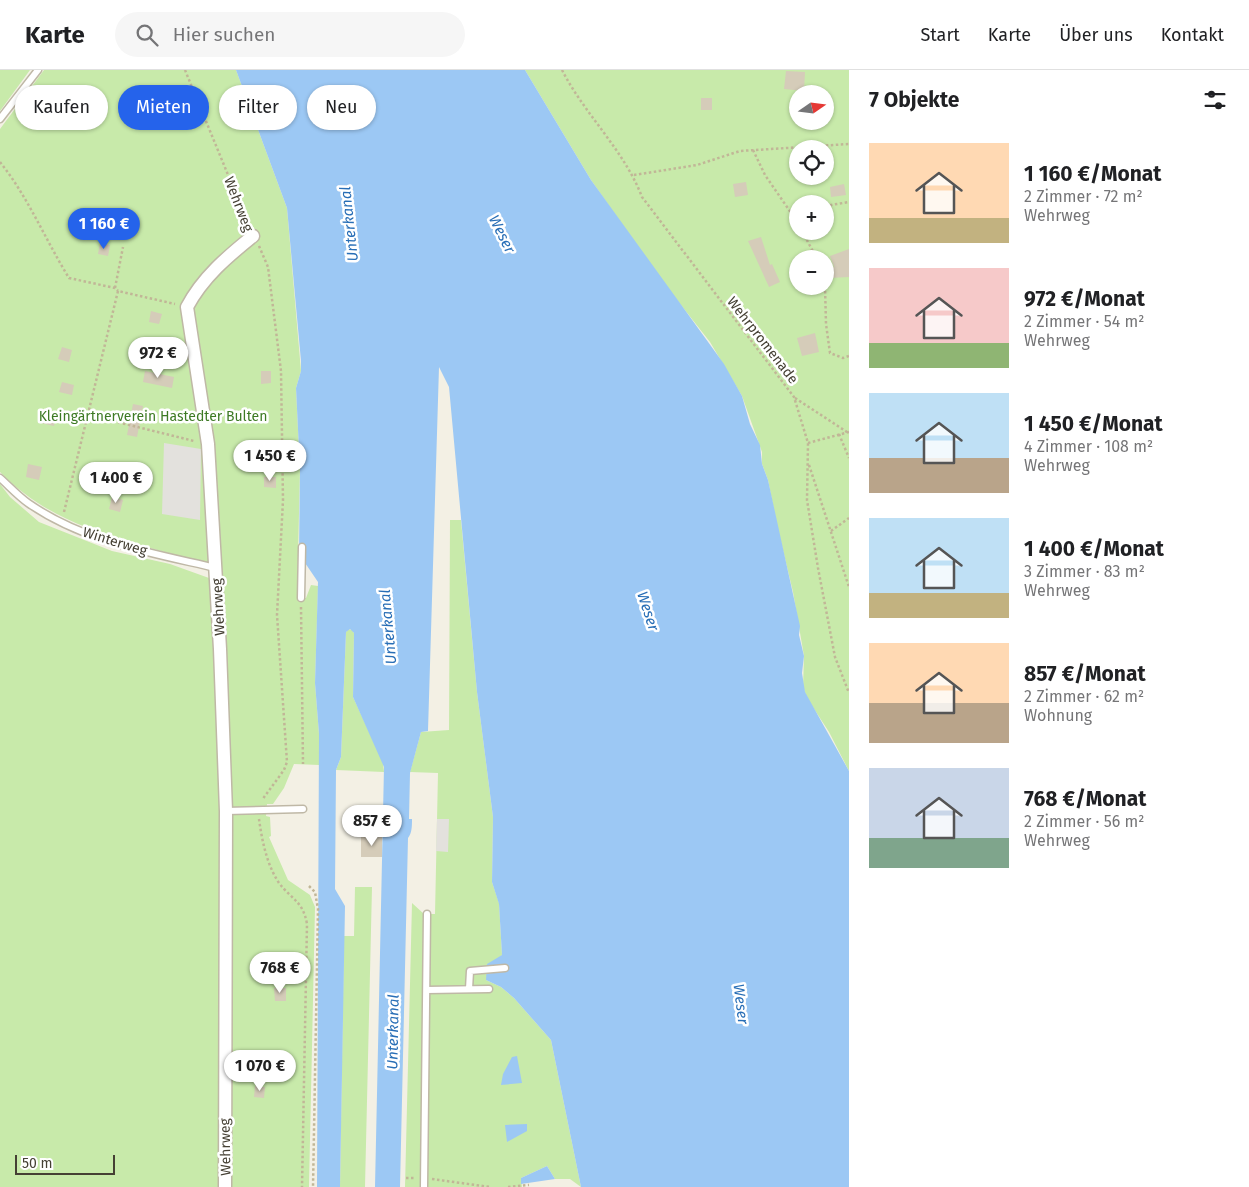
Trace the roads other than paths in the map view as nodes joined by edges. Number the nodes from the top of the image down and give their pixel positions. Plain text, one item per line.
1 (38, 70) edge
2 (0, 119) edge
3 (253, 236) road end
4 (0, 478) edge
5 (302, 547) dead end
6 (216, 568) junction
7 (301, 598) road end
8 (303, 809) dead end
9 (226, 811) junction
10 (427, 914) dead end
11 (505, 968) dead end
12 (469, 989) junction
13 (489, 989) dead end
14 (427, 990) junction
15 (225, 1187) edge
16 (424, 1187) edge

1 - 2 lane
3 - 6 street, Wehrweg
4 - 6 lane, Winterweg
5 - 7 lane
6 - 9 street, Wehrweg
8 - 9 lane
9 - 15 street, Wehrweg
10 - 14 lane
11 - 12 lane
12 - 13 lane
12 - 14 lane
14 - 16 lane

